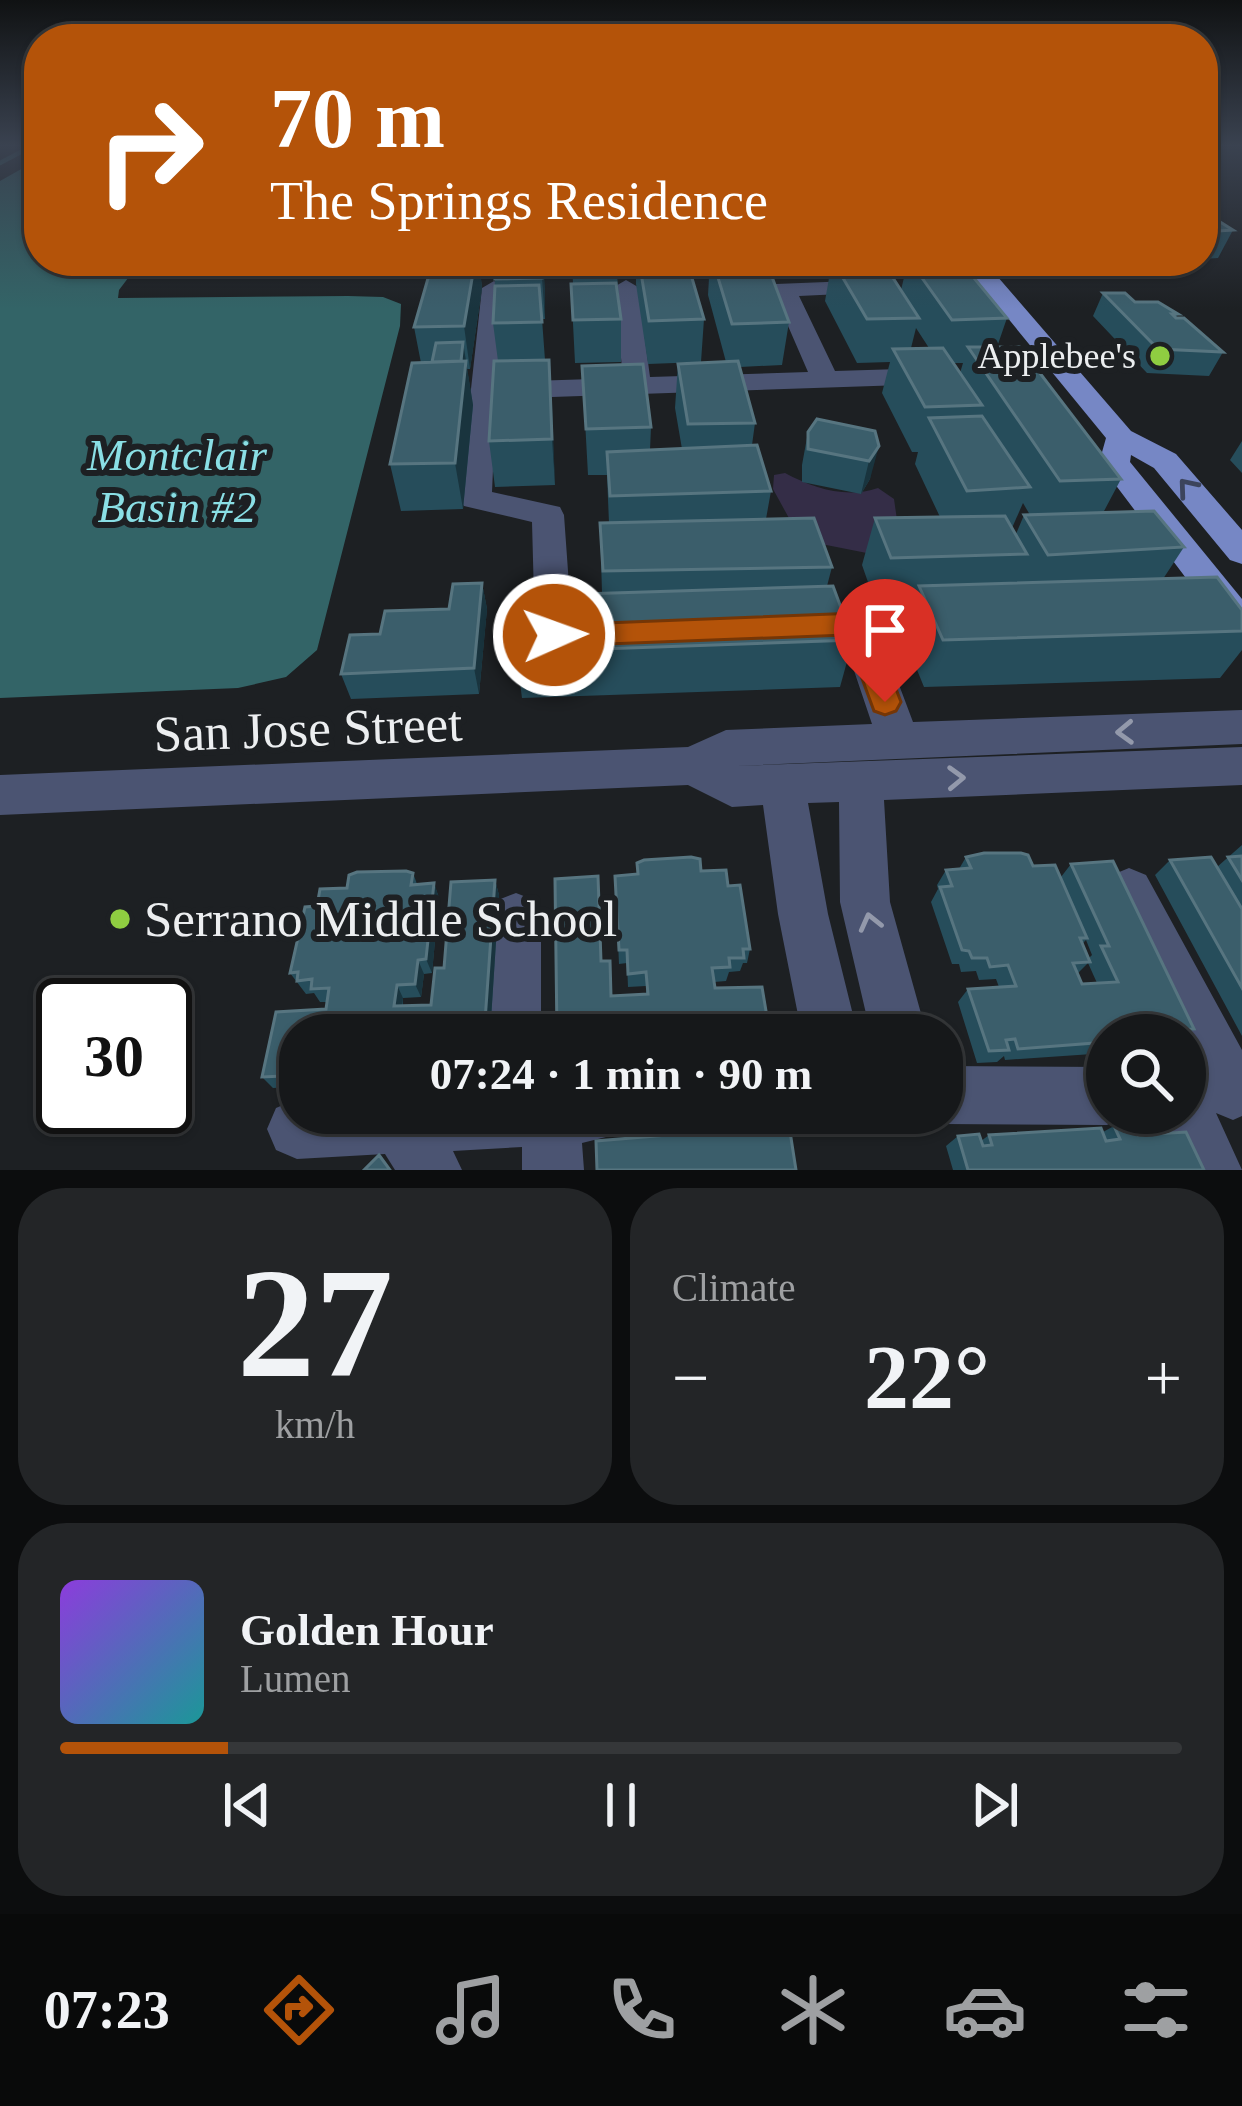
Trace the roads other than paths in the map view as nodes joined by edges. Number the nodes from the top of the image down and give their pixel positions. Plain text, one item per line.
1 (985, 276) edge
2 (899, 286) edge
3 (626, 287) dead end
4 (494, 288) edge
5 (1065, 371) junction
6 (1019, 373) edge
7 (826, 380) junction
8 (944, 382) edge
9 (638, 386) junction
10 (483, 391) junction
11 (1121, 437) junction
12 (1242, 552) edge
13 (994, 618) edge
14 (857, 624) junction
15 (1242, 625) edge
16 (764, 627) edge
17 (601, 634) edge
18 (1242, 727) edge
19 (899, 741) junction
20 (693, 766) junction
21 (1242, 766) edge
22 (861, 784) junction
23 (783, 787) junction
24 (0, 795) edge
25 (1129, 892) edge
26 (516, 917) dead end
27 (514, 1014) edge
28 (825, 1014) edge
29 (893, 1014) edge
30 (963, 1095) edge
31 (1086, 1096) edge
32 (1211, 1098) edge
33 (330, 1134) edge
34 (496, 1134) edge
35 (416, 1147) edge
36 (1212, 1170) edge

1 - 5 main road
2 - 7 street
3 - 9 street
4 - 10 street
5 - 6 street
5 - 11 main road
7 - 8 street
7 - 9 street
9 - 10 street
10 - 17 street
12 -> 11 main road
11 - 15 main road
13 - 14 street
14 - 16 street
14 - 19 street
18 -> 19 street, San Jose Street
19 - 20 street, San Jose Street
20 - 23 street, San Jose Street
20 - 24 street, San Jose Street
22 -> 21 street, San Jose Street
22 - 23 street, San Jose Street
29 -> 22 street
23 - 28 street
25 - 32 street
26 - 27 street
30 - 31 street
32 - 36 street
33 - 35 street
34 - 35 street

